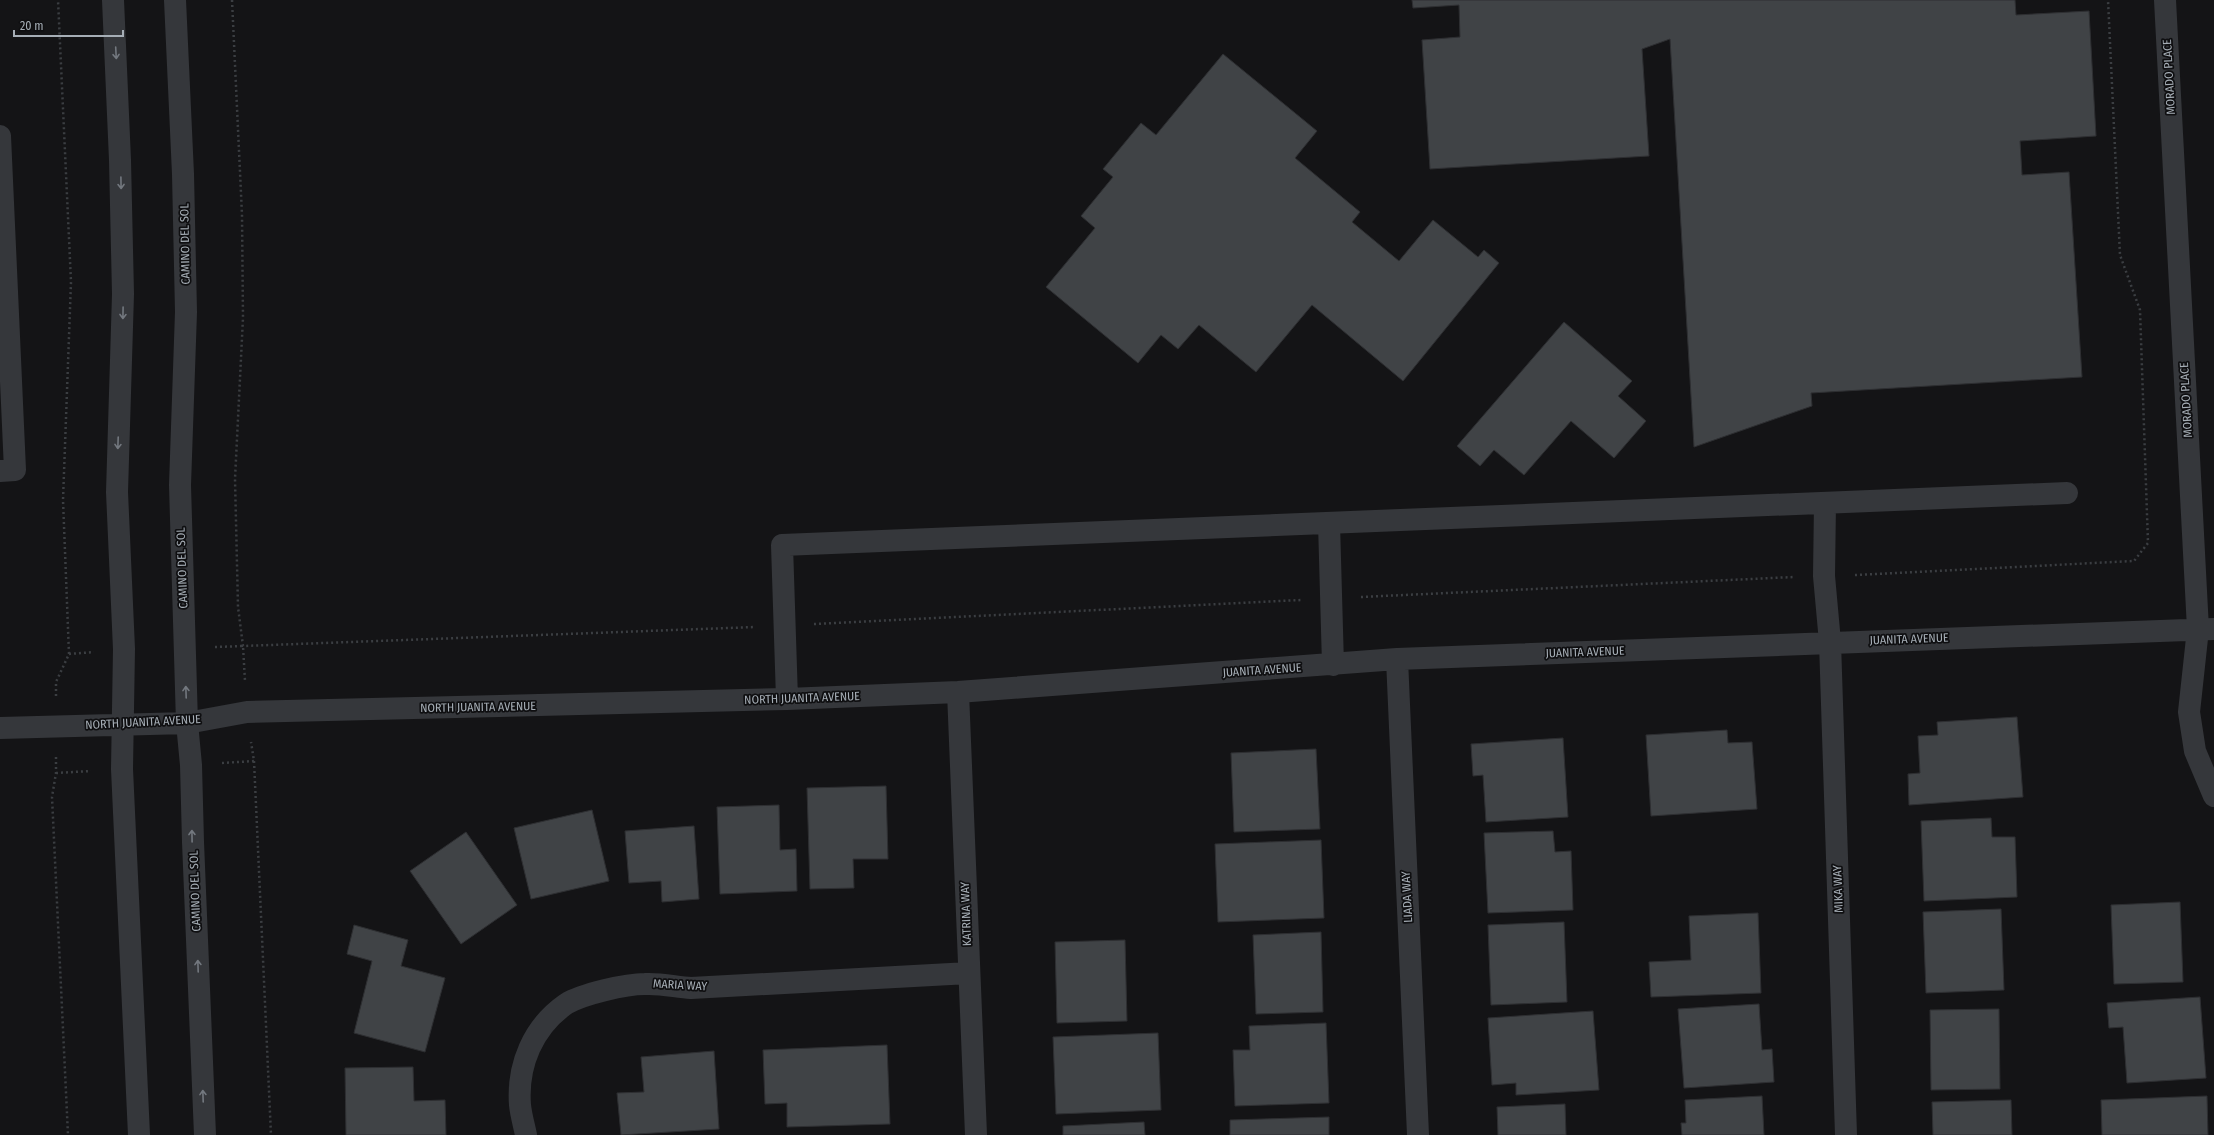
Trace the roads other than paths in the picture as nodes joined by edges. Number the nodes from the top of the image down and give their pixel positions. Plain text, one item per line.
1 (113, 0) edge
2 (175, 0) edge
3 (2165, 0) edge
4 (0, 136) edge
5 (2, 218) edge
6 (8, 471) edge
7 (2067, 494) dead end
8 (1825, 503) junction
9 (1329, 523) junction
10 (2206, 630) edge
11 (1830, 642) junction
12 (1397, 659) junction
13 (1333, 665) junction
14 (958, 692) junction
15 (787, 699) junction
16 (188, 723) junction
17 (122, 726) junction
18 (0, 728) edge
19 (2214, 796) edge
20 (969, 972) junction
21 (139, 1135) edge
22 (205, 1135) edge
23 (526, 1135) edge
24 (976, 1135) edge
25 (1418, 1135) edge
26 (1846, 1135) edge

1 -> 17 street
16 -> 2 street, CAMINO DEL SOL
3 - 10 street, MORADO PLACE
4 - 5 street
5 - 6 street
7 - 8 street
8 - 9 street
8 - 11 street, MIKA WAY
9 - 13 street
9 - 15 street
10 - 11 street, JUANITA AVENUE
10 - 19 street, MORADO PLACE
11 - 12 street, JUANITA AVENUE
11 - 26 street, MIKA WAY
12 - 13 street, JUANITA AVENUE
12 - 25 street, LIADA WAY
13 - 14 street, JUANITA AVENUE
14 - 15 street, NORTH JUANITA AVENUE
14 - 20 street, KATRINA WAY
15 - 16 street, NORTH JUANITA AVENUE
16 - 17 street, NORTH JUANITA AVENUE
22 -> 16 street, CAMINO DEL SOL
17 - 18 street, NORTH JUANITA AVENUE
17 - 21 street
20 - 23 street, MARIA WAY
20 - 24 street, KATRINA WAY

